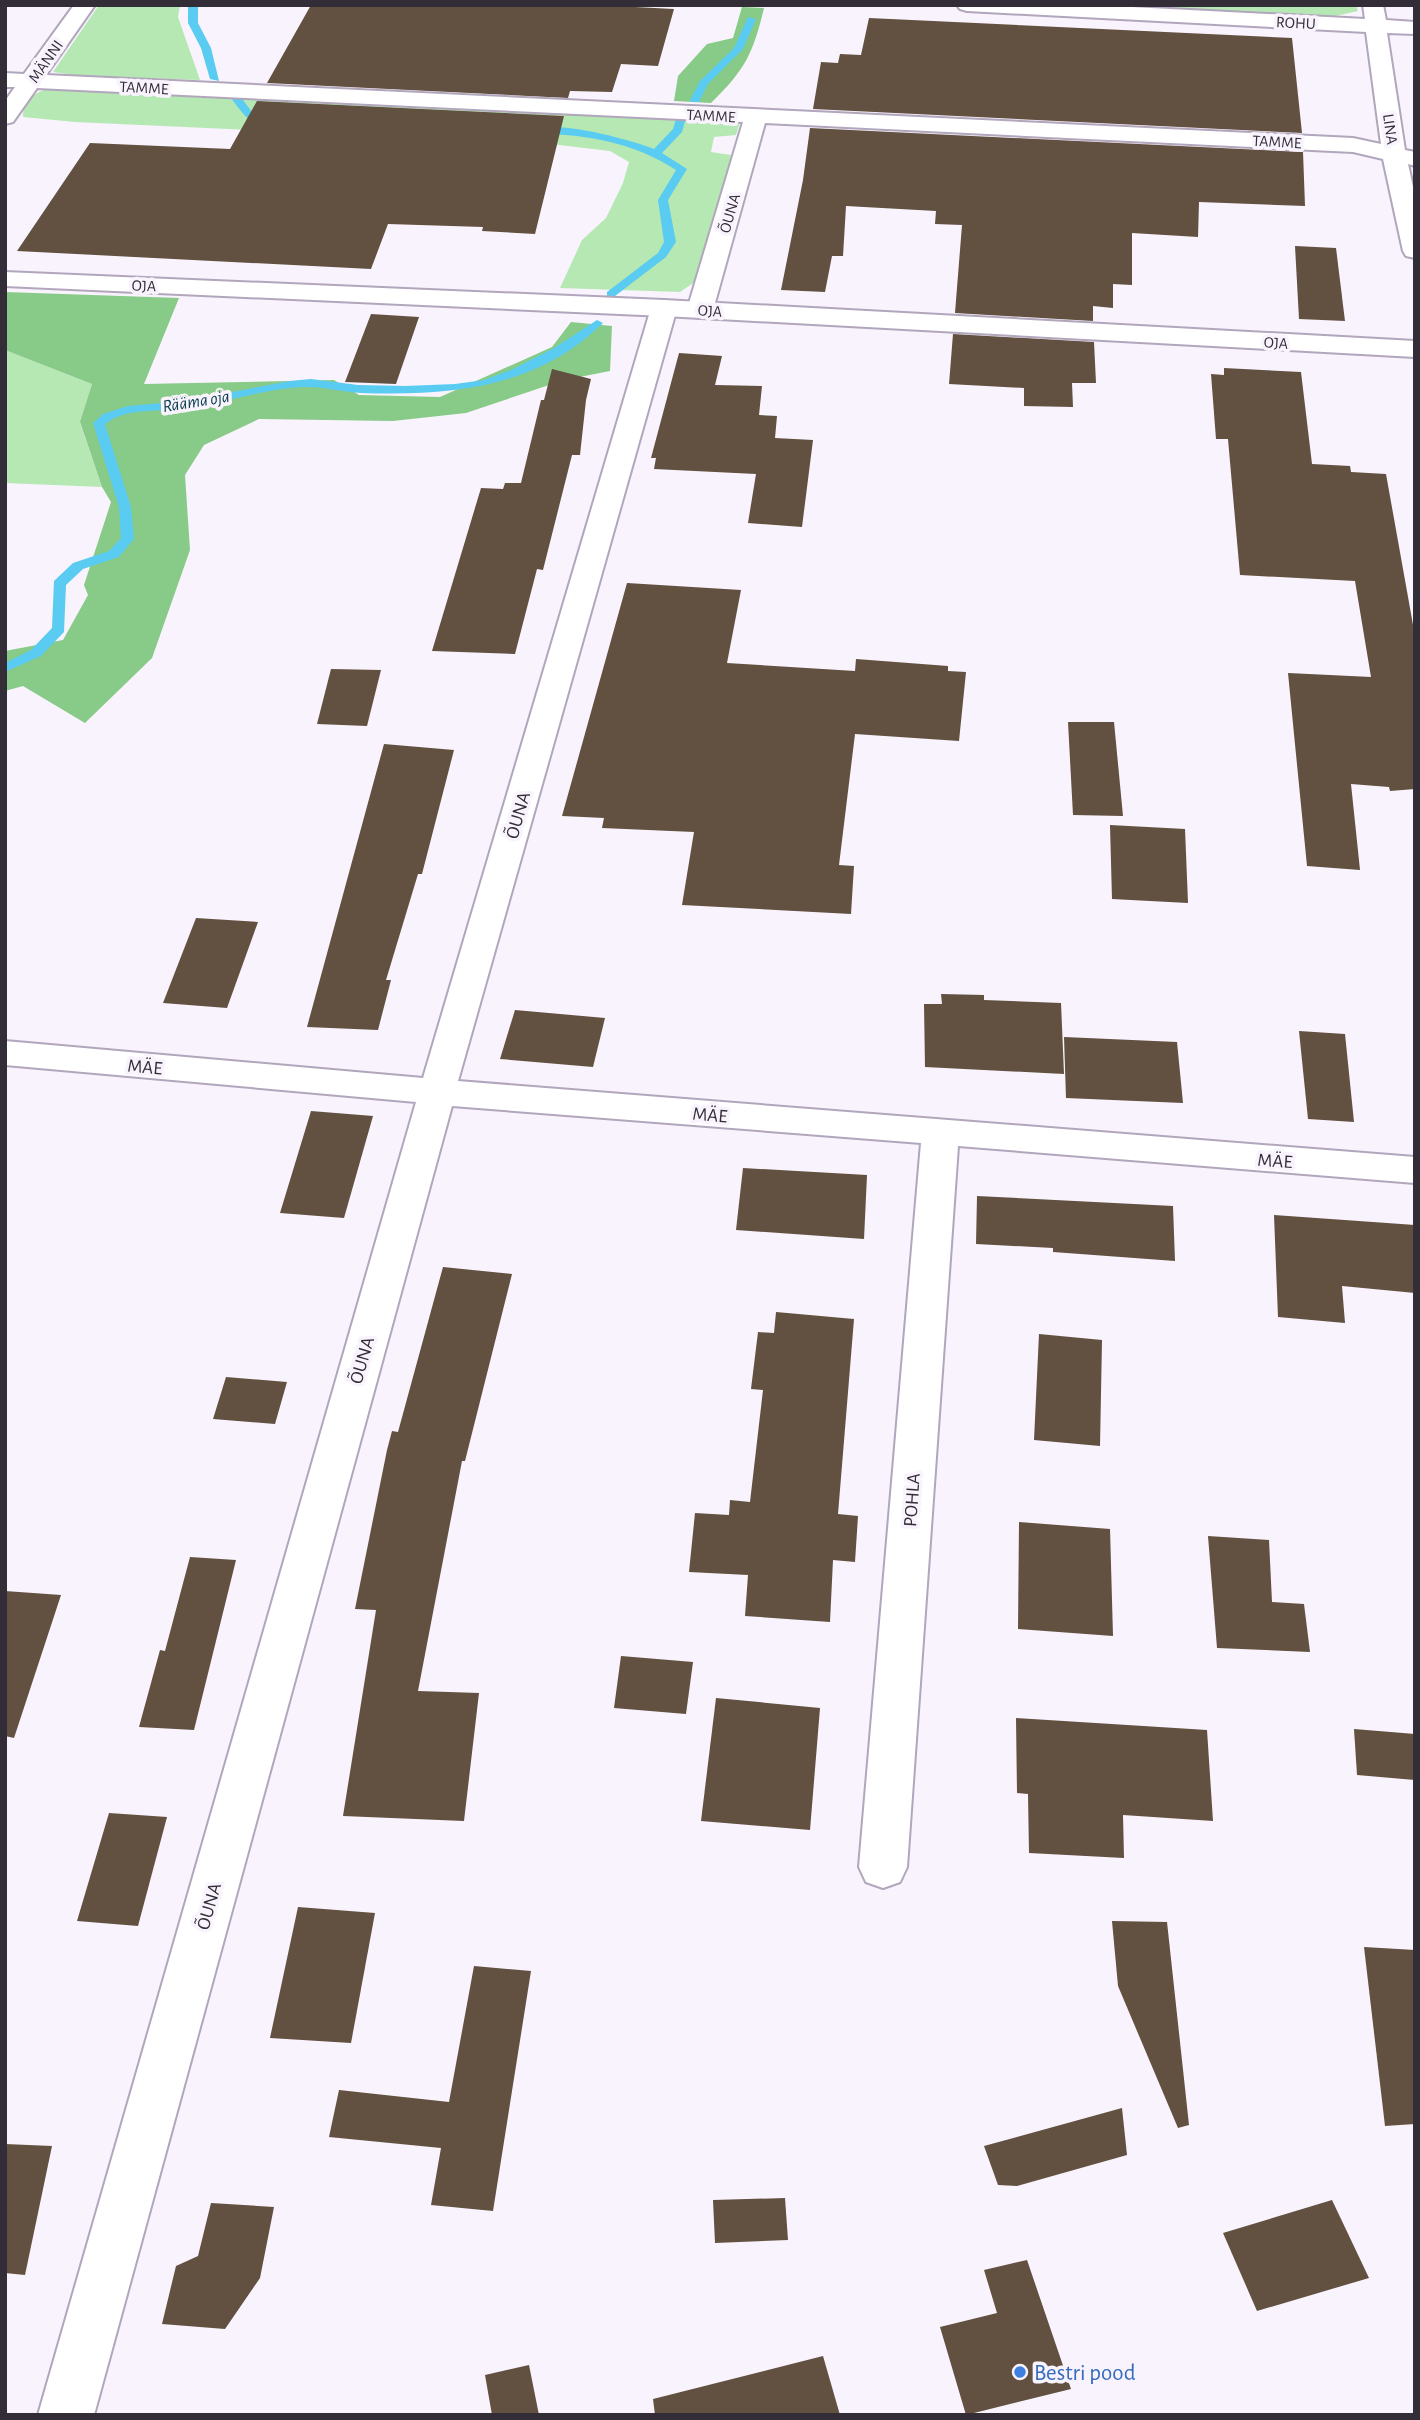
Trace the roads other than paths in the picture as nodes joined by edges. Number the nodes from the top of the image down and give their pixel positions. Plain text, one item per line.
1 (85, 5) edge
2 (967, 5) edge
3 (1375, 16) edge
4 (1415, 28) edge
5 (5, 80) edge
6 (31, 81) junction
7 (5, 117) edge
8 (756, 117) junction
9 (1404, 157) edge
10 (1415, 251) edge
11 (5, 279) edge
12 (682, 309) junction
13 (1415, 349) edge
14 (5, 1053) edge
15 (437, 1092) junction
16 (940, 1133) junction
17 (1415, 1170) edge
18 (883, 1867) dead end
19 (66, 2415) edge

1 - 6 street, MÄNNI
2 - 3 street, ROHU
3 - 4 street, ROHU
3 - 9 street, LINA
5 - 6 street, TAMME
6 - 7 street, MÄNNI
6 - 8 street, TAMME
8 - 9 street, TAMME
8 - 12 street, ÕUNA
9 - 10 street, LINA
11 - 12 street, OJA
12 - 13 street, OJA
12 - 15 street, ÕUNA
14 - 15 street, MÄE
15 - 16 street, MÄE
15 - 19 street, ÕUNA
16 - 17 street, MÄE
16 - 18 street, POHLA

